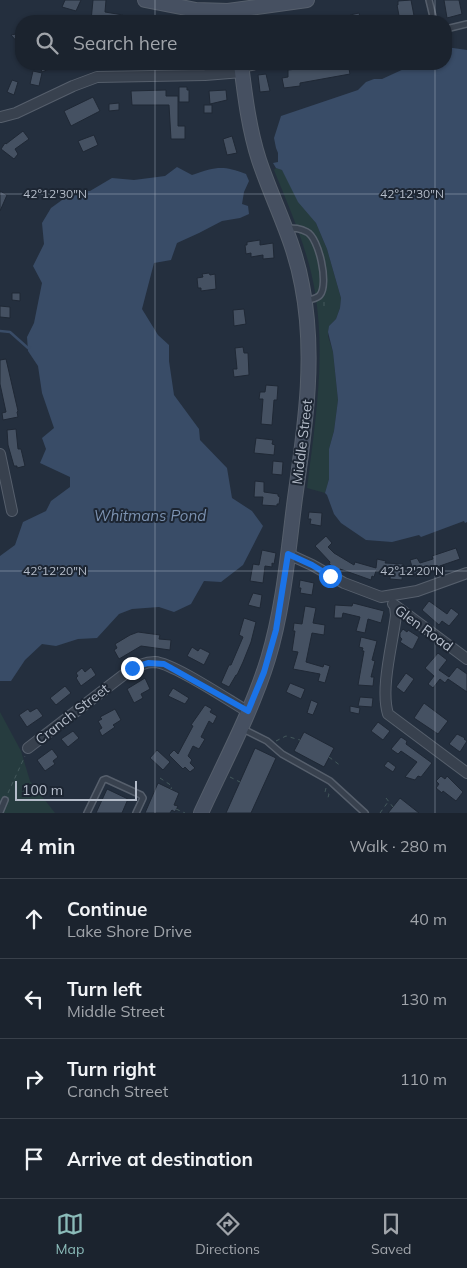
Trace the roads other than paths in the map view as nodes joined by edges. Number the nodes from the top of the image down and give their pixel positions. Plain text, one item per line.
1 (145, 0) edge
2 (307, 0) edge
3 (429, 0) edge
4 (240, 10) edge
5 (433, 15) edge
6 (467, 24) edge
7 (452, 28) edge
8 (226, 70) edge
9 (242, 70) edge
10 (0, 118) edge
11 (286, 228) junction
12 (305, 301) junction
13 (0, 454) edge
14 (12, 511) dead end
15 (288, 554) junction
16 (467, 572) edge
17 (381, 597) junction
18 (395, 606) junction
19 (467, 659) edge
20 (248, 711) junction
21 (240, 728) junction
22 (28, 748) road end
23 (467, 773) edge
24 (5, 800) road end
25 (0, 812) edge
26 (87, 813) edge
27 (136, 813) edge
28 (201, 813) edge
29 (365, 813) edge

1 - 4 main road
2 - 4 main road
3 - 5 lane
6 - 7 lane
8 - 10 street
9 - 11 main road, Middle Street
11 - 12 main road, Middle Street
11 - 12 lane
12 - 15 main road, Middle Street
13 - 14 street
15 - 17 street, Glen Road
15 - 20 main road, Middle Street
16 - 17 street
17 - 18 street, Glen Road
18 - 19 street, Glen Road
18 - 23 street
20 - 21 main road, Middle Street
20 - 22 street, Cranch Street
21 - 28 main road, Middle Street
21 - 29 lane
24 - 25 lane
26 - 27 lane

